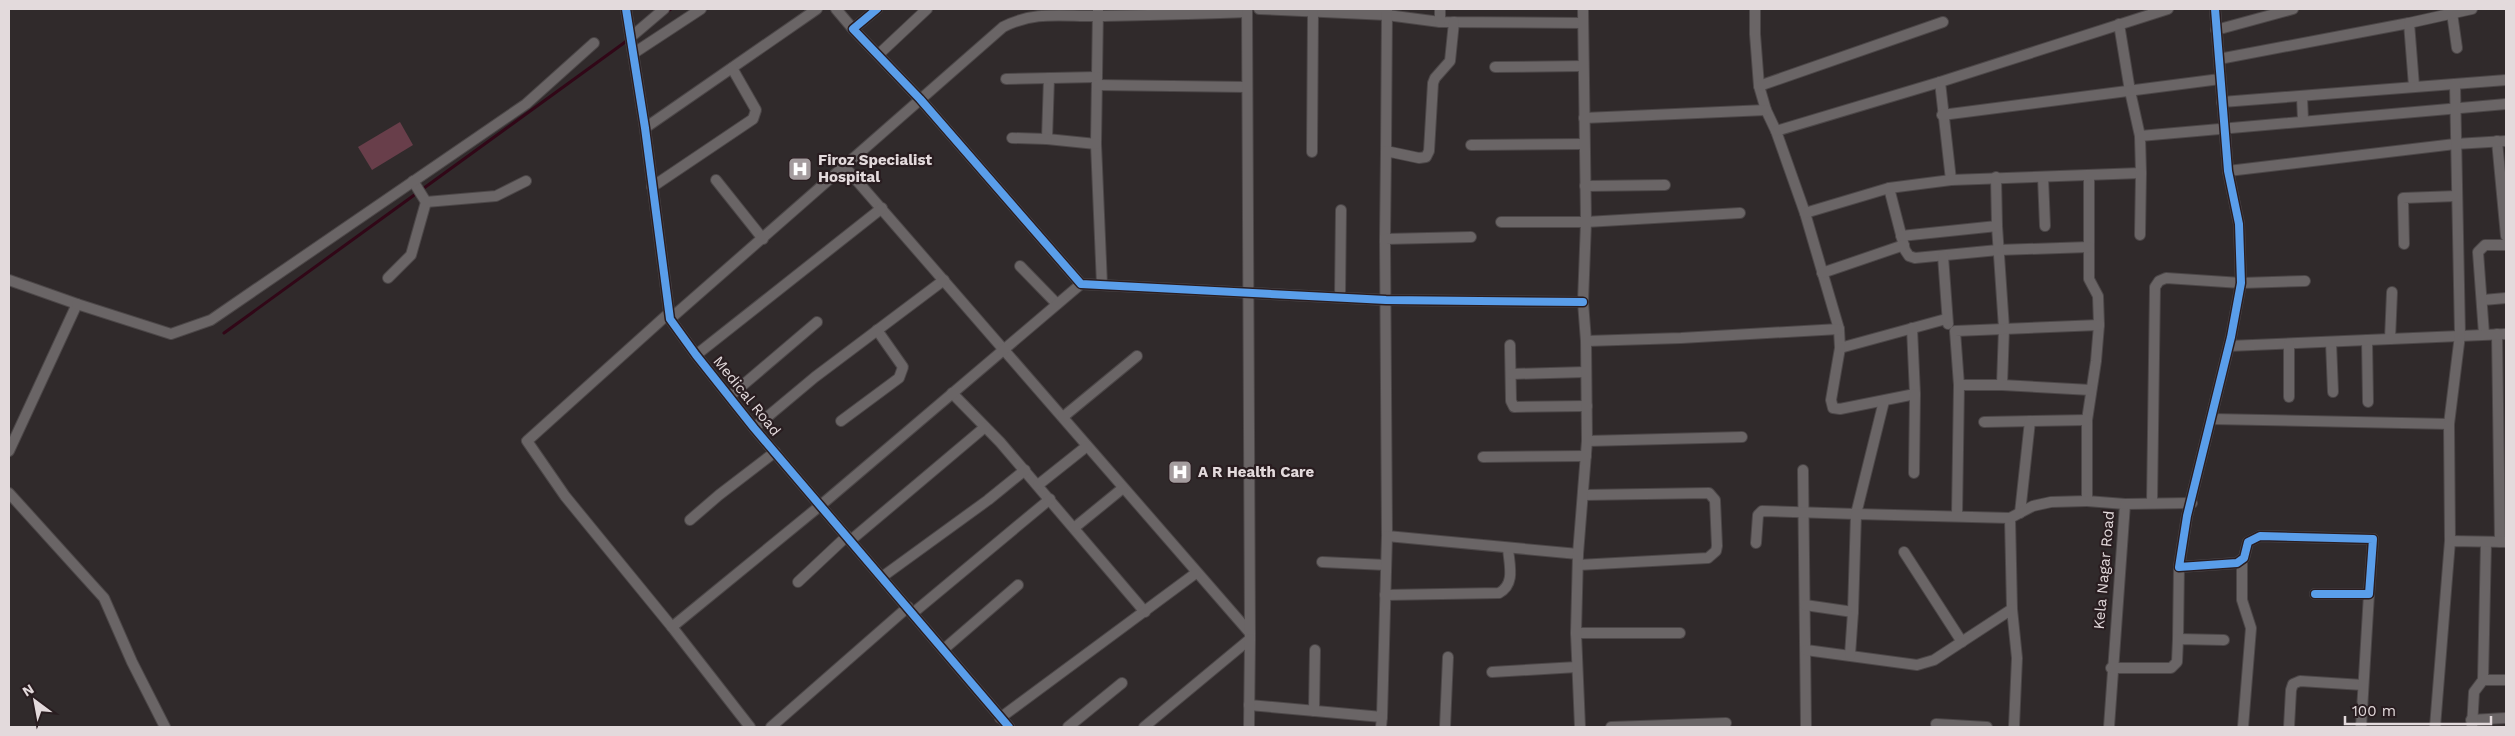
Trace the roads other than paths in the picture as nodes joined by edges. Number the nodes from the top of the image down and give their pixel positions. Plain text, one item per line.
1 (626, 9) edge
2 (664, 9) edge
3 (701, 9) edge
4 (817, 9) edge
5 (836, 9) edge
6 (876, 9) edge
7 (927, 9) edge
8 (1012, 9) edge
9 (1259, 9) edge
10 (1440, 9) edge
11 (1583, 9) edge
12 (1755, 9) edge
13 (2168, 9) edge
14 (2215, 9) edge
15 (2293, 9) edge
16 (2472, 9) edge
17 (1247, 10) edge
18 (1179, 11) edge
19 (1038, 12) edge
20 (1387, 12) edge
21 (1098, 13) edge
22 (1313, 13) junction
23 (2452, 13) junction
24 (1019, 18) junction
25 (1440, 22) junction
26 (1454, 22) junction
27 (1943, 22) dead end
28 (2408, 22) junction
29 (1583, 23) junction
30 (2120, 24) junction
31 (853, 29) junction
32 (2216, 30) junction
33 (631, 37) junction
34 (594, 44) dead end
35 (2457, 48) dead end
36 (634, 53) junction
37 (878, 55) junction
38 (2219, 59) junction
39 (1583, 66) junction
40 (1495, 67) dead end
41 (732, 68) junction
42 (1049, 78) junction
43 (2220, 79) junction
44 (1006, 80) dead end
45 (2506, 80) edge
46 (1097, 81) junction
47 (1940, 82) junction
48 (2455, 84) junction
49 (1759, 86) junction
50 (2414, 86) junction
51 (1247, 87) junction
52 (2130, 91) junction
53 (2302, 97) junction
54 (920, 98) junction
55 (2222, 102) junction
56 (2506, 104) edge
57 (2456, 108) junction
58 (1766, 110) junction
59 (1942, 115) junction
60 (1584, 118) junction
61 (2303, 120) junction
62 (645, 128) junction
63 (2224, 128) junction
64 (1776, 131) junction
65 (2140, 136) junction
66 (1012, 138) dead end
67 (1047, 139) junction
68 (2502, 141) edge
69 (1096, 144) junction
70 (1584, 144) junction
71 (2455, 144) junction
72 (1471, 145) dead end
73 (1386, 151) junction
74 (1312, 152) dead end
75 (845, 166) junction
76 (2228, 171) junction
77 (2141, 173) junction
78 (2089, 175) junction
79 (1996, 177) junction
80 (2043, 177) junction
81 (716, 180) dead end
82 (1951, 180) junction
83 (526, 181) dead end
84 (413, 182) junction
85 (1665, 184) dead end
86 (1585, 186) junction
87 (652, 187) junction
88 (1889, 188) junction
89 (2457, 196) junction
90 (426, 202) junction
91 (882, 208) junction
92 (1341, 210) dead end
93 (1740, 213) dead end
94 (1805, 213) junction
95 (1501, 222) dead end
96 (1586, 222) junction
97 (1996, 226) junction
98 (2045, 226) dead end
99 (2140, 235) dead end
100 (2506, 236) edge
101 (1471, 237) dead end
102 (763, 239) junction
103 (1385, 239) junction
104 (1903, 240) junction
105 (2404, 244) dead end
106 (2506, 245) edge
107 (2089, 247) junction
108 (1998, 250) junction
109 (1943, 256) junction
110 (1020, 266) dead end
111 (1822, 273) junction
112 (388, 278) dead end
113 (9, 280) edge
114 (944, 280) junction
115 (2305, 281) dead end
116 (2241, 283) junction
117 (1081, 284) junction
118 (1102, 285) junction
119 (1248, 291) junction
120 (2392, 292) dead end
121 (1340, 297) junction
122 (2506, 298) edge
123 (1386, 300) junction
124 (2483, 300) junction
125 (1583, 302) junction
126 (77, 304) junction
127 (1057, 304) junction
128 (669, 317) junction
129 (1946, 319) junction
130 (817, 322) dead end
131 (2099, 326) junction
132 (1912, 328) junction
133 (2004, 328) junction
134 (1839, 329) junction
135 (877, 330) junction
136 (1955, 331) junction
137 (2484, 334) junction
138 (2502, 334) edge
139 (2460, 335) junction
140 (2390, 339) junction
141 (2367, 340) junction
142 (1586, 341) junction
143 (2331, 342) junction
144 (2289, 344) junction
145 (1510, 345) dead end
146 (2229, 346) junction
147 (1840, 348) junction
148 (1004, 350) junction
149 (696, 355) junction
150 (1137, 356) dead end
151 (1586, 372) junction
152 (1511, 374) junction
153 (1959, 385) junction
154 (2002, 385) junction
155 (2091, 390) junction
156 (2333, 392) dead end
157 (952, 393) junction
158 (1915, 394) junction
159 (730, 396) junction
160 (2289, 397) dead end
161 (1884, 401) junction
162 (2368, 402) dead end
163 (1587, 406) junction
164 (1063, 418) junction
165 (2212, 419) junction
166 (2087, 420) junction
167 (841, 421) dead end
168 (2030, 421) junction
169 (1984, 422) dead end
170 (2449, 424) junction
171 (985, 427) junction
172 (754, 428) junction
173 (1742, 437) dead end
174 (1587, 441) junction
175 (1087, 446) junction
176 (9, 451) edge
177 (775, 452) junction
178 (1586, 456) junction
179 (1483, 457) dead end
180 (1025, 470) junction
181 (1803, 470) dead end
182 (1914, 473) dead end
183 (2503, 477) edge
184 (1038, 485) junction
185 (1123, 488) junction
186 (9, 493) edge
187 (1583, 495) junction
188 (1050, 499) junction
189 (2087, 501) junction
190 (2152, 503) junction
191 (2192, 503) junction
192 (2125, 504) junction
193 (821, 505) junction
194 (1803, 513) junction
195 (2020, 513) junction
196 (1856, 514) junction
197 (1957, 516) junction
198 (2010, 518) junction
199 (690, 520) dead end
200 (1074, 528) junction
201 (1386, 536) junction
202 (849, 538) junction
203 (2450, 541) junction
204 (2503, 542) edge
205 (1756, 543) dead end
206 (2486, 543) junction
207 (1508, 548) junction
208 (1904, 552) dead end
209 (1578, 554) junction
210 (2242, 561) junction
211 (1322, 562) dead end
212 (1386, 565) junction
213 (1578, 565) junction
214 (2179, 567) junction
215 (1196, 573) junction
216 (882, 577) junction
217 (798, 582) dead end
218 (1018, 585) dead end
219 (2315, 594) dead end
220 (2369, 594) junction
221 (1385, 595) junction
222 (1805, 605) junction
223 (2012, 609) junction
224 (910, 610) junction
225 (1145, 612) junction
226 (1854, 612) junction
227 (672, 627) junction
228 (1576, 633) junction
229 (1680, 633) dead end
230 (1250, 636) junction
231 (2178, 639) junction
232 (2224, 640) dead end
233 (1962, 642) junction
234 (944, 649) junction
235 (1315, 650) dead end
236 (1806, 650) junction
237 (1850, 655) junction
238 (1448, 657) dead end
239 (1577, 667) junction
240 (2111, 668) junction
241 (1492, 672) dead end
242 (2483, 680) junction
243 (2506, 680) edge
244 (1122, 683) dead end
245 (2363, 685) junction
246 (1249, 705) junction
247 (1314, 711) junction
248 (1000, 718) junction
249 (2506, 718) edge
250 (1382, 722) edge
251 (1726, 723) dead end
252 (1936, 724) dead end
253 (2471, 724) edge
254 (165, 727) edge
255 (750, 727) edge
256 (771, 727) edge
257 (1009, 727) edge
258 (1068, 727) edge
259 (1144, 727) edge
260 (1249, 727) edge
261 (1445, 727) edge
262 (1580, 727) edge
263 (1611, 727) edge
264 (1806, 727) edge
265 (1987, 727) edge
266 (2014, 727) edge
267 (2109, 727) edge
268 (2243, 727) edge
269 (2289, 727) edge
270 (2361, 727) edge
271 (2435, 727) edge

1 - 33 street, Medical Road
2 - 33 street
3 - 36 street
4 - 41 street
5 - 31 street
6 - 31 street
7 - 37 street
8 - 24 street
9 - 22 street
10 - 25 street
11 - 29 street
12 - 49 street
13 - 30 street
14 - 32 street
15 - 32 street
16 - 23 street
17 - 18 street
17 - 51 street
18 - 21 street
19 - 21 street
19 - 24 street
20 - 22 street
20 - 25 street
20 - 73 street
21 - 46 street
22 - 74 street
23 - 28 street
23 - 35 street
24 - 54 street
25 - 26 street
26 - 29 street
26 - 73 street
27 - 49 street
28 - 38 street
28 - 50 street
29 - 39 street
30 - 47 street
30 - 52 street
31 - 37 street
32 - 38 street
33 - 36 street, Medical Road
34 - 84 street
36 - 62 street, Medical Road
37 - 54 street
38 - 43 street
39 - 40 street
39 - 60 street
41 - 62 street
41 - 87 street
42 - 44 street
42 - 46 street
42 - 67 street
43 - 52 street
43 - 55 street
45 - 48 street
46 - 51 street
46 - 69 street
47 - 59 street
47 - 64 street
48 - 50 street
48 - 57 street
49 - 58 street
50 - 53 street
51 - 119 street
52 - 59 street
52 - 65 street
53 - 55 street
53 - 61 street
54 - 75 street
54 - 117 street
55 - 63 street
56 - 57 street
57 - 61 street
57 - 71 street
58 - 60 street
58 - 64 street
59 - 82 street
60 - 70 street
61 - 63 street
62 - 87 street, Medical Road
63 - 65 street
63 - 76 street
64 - 94 street
65 - 77 street
66 - 67 street
67 - 69 street
68 - 71 street
68 - 100 street
69 - 118 street
70 - 72 street
70 - 86 street
71 - 76 street
71 - 89 street
73 - 103 street
75 - 91 street
75 - 102 street
76 - 116 street
77 - 78 street
77 - 99 street
78 - 80 street
78 - 107 street, Kela Nagar Road
79 - 80 street
79 - 82 street
79 - 97 street
80 - 98 street
81 - 102 street
82 - 88 street
83 - 90 street
84 - 90 street
84 - 126 street
85 - 86 street
86 - 96 street
87 - 128 street, Medical Road
88 - 94 street
88 - 104 street
89 - 105 street
89 - 139 street
90 - 112 street
91 - 114 street
91 - 149 street
92 - 121 street
93 - 96 street
94 - 111 street
95 - 96 street
96 - 125 street
97 - 104 street
97 - 108 street
101 - 103 street
102 - 128 street
103 - 123 street
104 - 109 street
104 - 111 street
106 - 124 street
107 - 108 street
107 - 131 street, Kela Nagar Road
108 - 109 street
108 - 133 street
109 - 129 street
110 - 127 street
111 - 134 street
113 - 126 street
114 - 135 street
114 - 148 street
115 - 116 street
116 - 146 street
116 - 190 street
117 - 118 street
117 - 127 street
118 - 119 street
119 - 121 street
119 - 230 street
120 - 140 street
121 - 123 street
122 - 124 street
123 - 125 street
123 - 201 street
124 - 137 street
125 - 142 street
126 - 176 street
127 - 148 street
128 - 149 street, Medical Road
128 - 227 street
129 - 132 street
129 - 136 street
130 - 159 street
131 - 133 street
131 - 155 street, Kela Nagar Road
132 - 147 street
132 - 158 street
133 - 136 street
133 - 154 street
134 - 142 street
134 - 147 street
135 - 167 street
135 - 172 street
136 - 153 street
137 - 138 street
137 - 139 street
138 - 183 street
139 - 140 street
139 - 170 street
140 - 141 street
141 - 143 street
141 - 162 street
142 - 151 street
143 - 144 street
143 - 156 street
144 - 146 street
144 - 160 street
145 - 152 street
146 - 165 street
147 - 161 street
148 - 157 street
148 - 164 street
149 - 159 street, Medical Road
150 - 164 street
151 - 152 street
151 - 163 street
152 - 163 street
153 - 154 street
153 - 197 street
154 - 155 street
155 - 166 street, Kela Nagar Road
157 - 171 street
157 - 193 street
158 - 161 street
158 - 182 street
159 - 172 street, Medical Road
161 - 196 street
163 - 174 street
164 - 175 street
165 - 170 street
165 - 191 street
166 - 168 street
166 - 189 street, Kela Nagar Road
168 - 169 street
168 - 195 street
170 - 203 street
171 - 180 street
171 - 202 street
172 - 177 street, Medical Road
173 - 174 street
174 - 178 street
175 - 184 street
175 - 185 street
177 - 193 street, Medical Road
177 - 199 street
178 - 179 street
178 - 187 street
180 - 184 street
180 - 216 street
181 - 194 street
183 - 204 street
184 - 188 street
185 - 200 street
185 - 215 street
186 - 254 street
187 - 209 street
187 - 213 street
188 - 200 street
188 - 224 street
189 - 192 street, Kela Nagar Road
189 - 195 street
190 - 191 street
190 - 192 street
191 - 214 street
192 - 240 street, Kela Nagar Road
193 - 202 street, Medical Road
193 - 227 street
194 - 196 street
194 - 205 street
194 - 222 street
195 - 198 street
196 - 197 street
196 - 226 street
197 - 198 street
198 - 223 street
200 - 225 street
201 - 207 street
201 - 212 street
202 - 216 street, Medical Road
202 - 217 street
203 - 206 street
203 - 271 street
204 - 206 street
206 - 242 street
207 - 209 street
207 - 221 street
208 - 233 street
209 - 213 street
210 - 214 street
210 - 220 street
210 - 268 street
211 - 212 street
212 - 221 street
213 - 228 street
214 - 231 street
215 - 225 street
215 - 230 street
216 - 224 street, Medical Road
218 - 234 street
219 - 220 street
220 - 245 street
221 - 250 street
222 - 226 street
222 - 236 street
223 - 233 street
223 - 266 street
224 - 234 street, Medical Road
224 - 256 street
225 - 248 street
226 - 237 street
227 - 255 street
228 - 229 street
228 - 239 street
230 - 246 street
230 - 259 street
231 - 232 street
231 - 240 street
233 - 237 street
234 - 248 street, Medical Road
235 - 247 street
236 - 237 street
236 - 264 street
238 - 261 street
239 - 241 street
239 - 262 street
240 - 267 street, Kela Nagar Road
242 - 243 street
242 - 253 street
244 - 258 street
245 - 269 street
245 - 270 street
246 - 247 street
246 - 260 street
247 - 250 street
248 - 257 street, Medical Road
249 - 253 street
251 - 263 street
252 - 265 street

